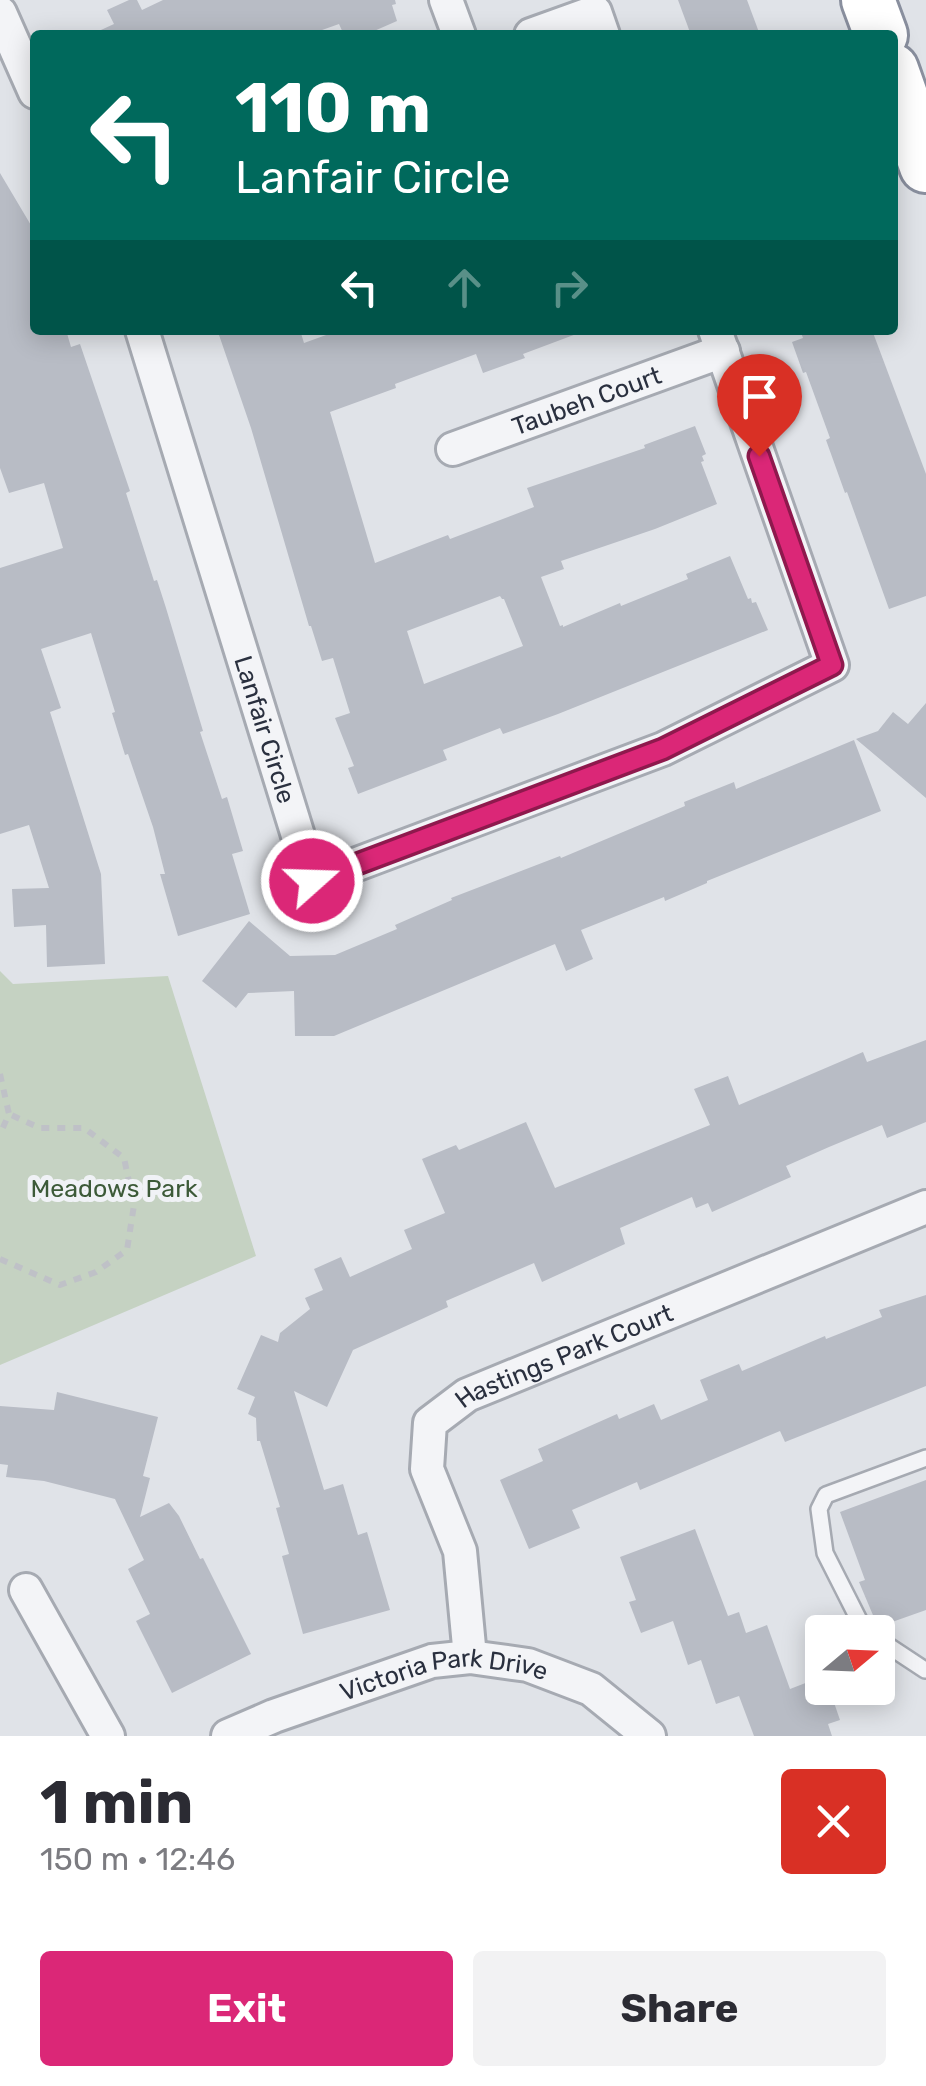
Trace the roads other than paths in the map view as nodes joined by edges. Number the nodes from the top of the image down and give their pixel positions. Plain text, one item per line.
1 (446, 0) edge
2 (868, 0) edge
3 (0, 13) edge
4 (457, 30) edge
5 (544, 30) edge
6 (601, 30) edge
7 (878, 30) edge
8 (30, 81) edge
9 (898, 87) edge
10 (926, 166) edge
11 (144, 335) edge
12 (719, 340) edge
13 (453, 449) dead end
14 (926, 1207) edge
15 (926, 1458) edge
16 (26, 1590) dead end
17 (856, 1615) edge
18 (895, 1650) edge
19 (470, 1657) junction
20 (926, 1671) edge
21 (108, 1736) edge
22 (228, 1736) edge
23 (648, 1736) edge

1 - 4 street
2 - 7 highway
3 - 8 street
5 - 6 street
9 - 10 highway
11 - 12 street, Lanfair Circle
12 - 13 street, Taubeh Court
14 - 19 street, Hastings Park Court
15 - 17 lane
16 - 21 street
18 - 20 lane
19 - 22 street, Victoria Park Drive
19 - 23 street, Victoria Park Drive

